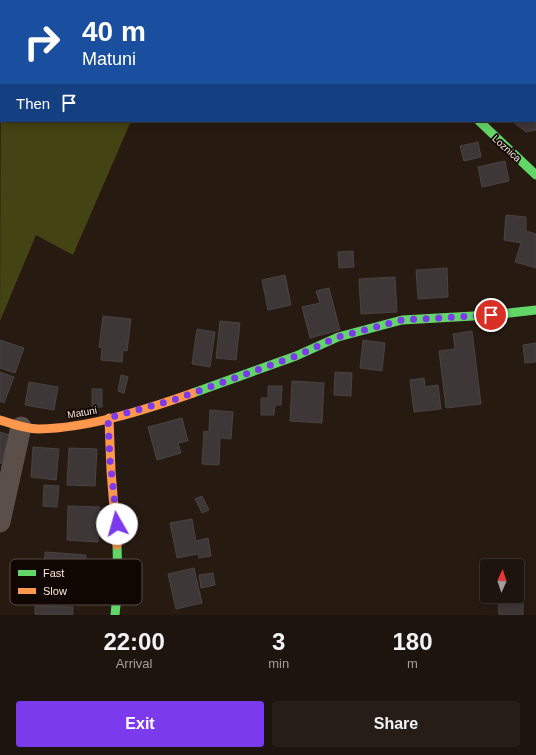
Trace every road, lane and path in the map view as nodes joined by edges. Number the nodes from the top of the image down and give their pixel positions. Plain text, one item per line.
1 (480, 122) edge
2 (536, 175) edge
3 (536, 310) edge
4 (108, 418) junction
5 (0, 420) edge
6 (21, 427) junction
7 (0, 522) edge
8 (119, 559) edge
9 (117, 605) edge
10 (115, 615) edge

1 - 2 street, Loznica
3 - 4 street, Matuni
4 - 6 street, Matuni
4 - 8 street
5 - 6 street, Matuni
6 - 7 street
9 - 10 street

